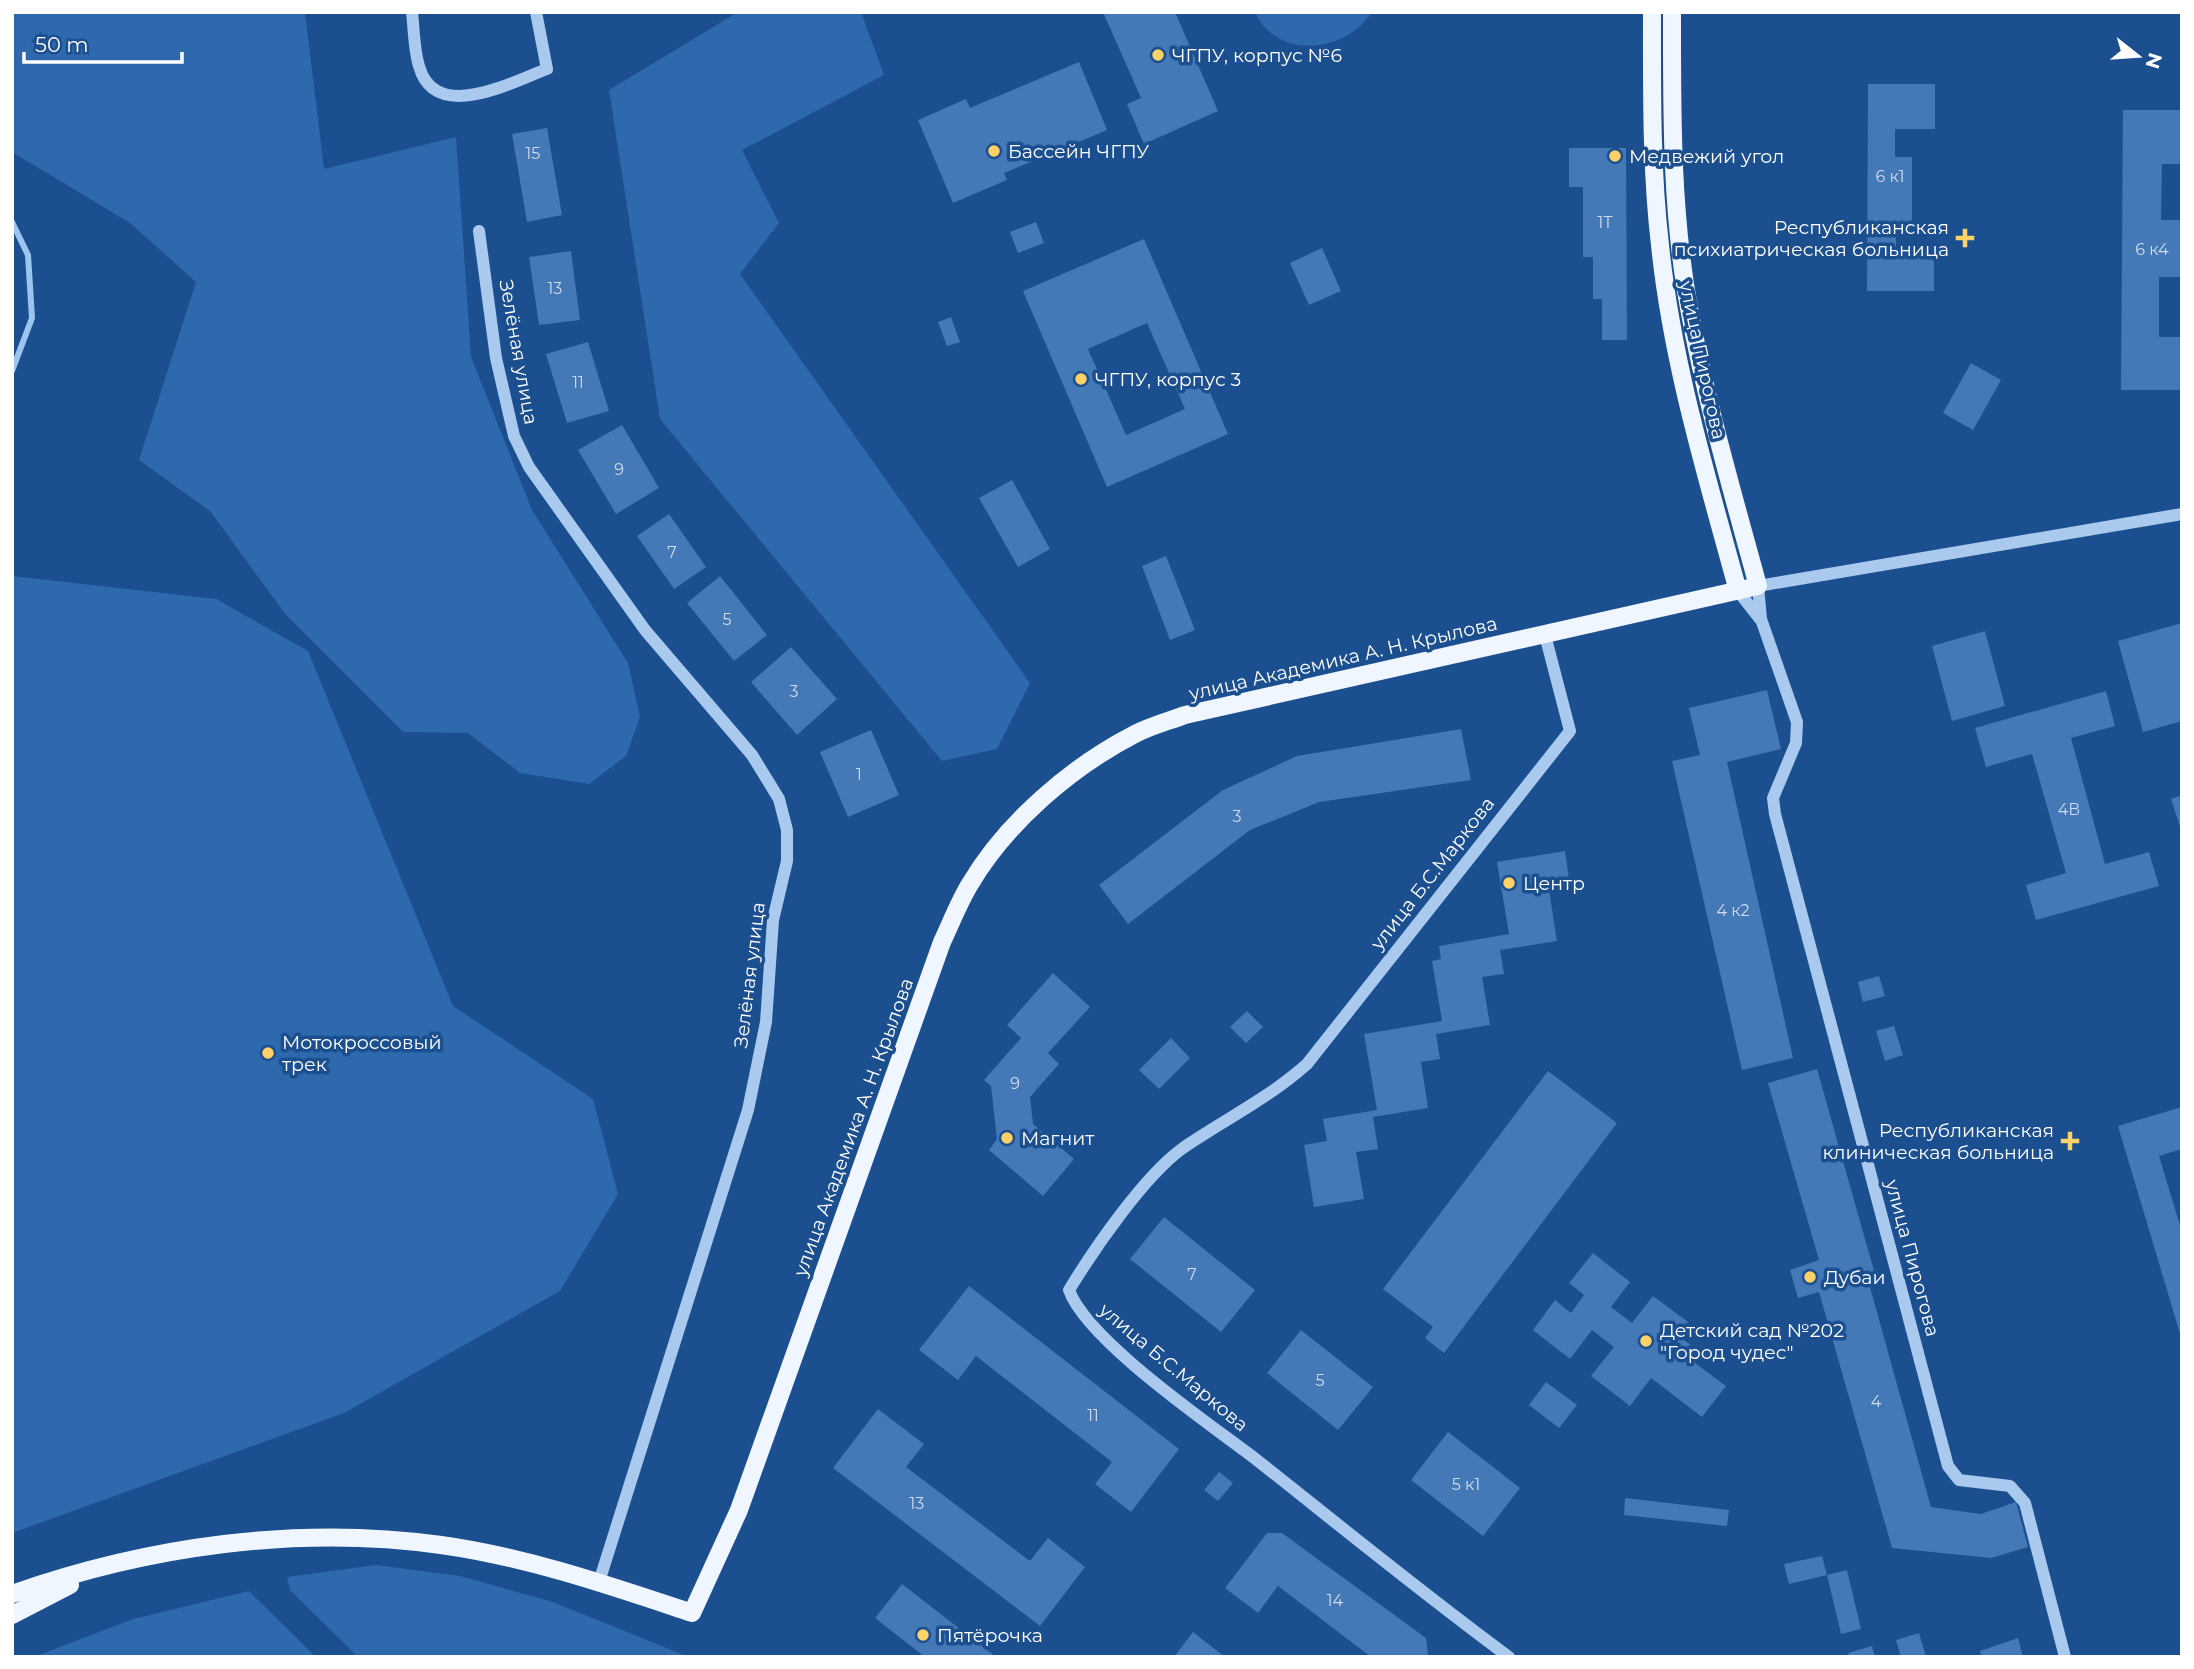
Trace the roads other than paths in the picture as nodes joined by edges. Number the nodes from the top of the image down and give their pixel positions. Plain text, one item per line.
1 (412, 12) edge
2 (536, 12) edge
3 (1652, 13) edge
4 (1672, 13) edge
5 (479, 231) dead end
6 (2182, 514) edge
7 (1758, 586) junction
8 (1738, 591) junction
9 (1760, 619) junction
10 (1545, 635) junction
11 (104, 1567) junction
12 (599, 1582) junction
13 (12, 1594) edge
14 (12, 1615) edge
15 (1510, 1657) edge
16 (2065, 1657) edge

1 - 2 street
3 - 4 main road
3 - 8 main road, улица Пирогова
4 - 7 main road, улица Пирогова
5 - 12 street, Зелёная улица
6 - 7 street
7 - 8 main road, улица Академика А. Н. Крылова
7 - 9 street, улица Пирогова
8 - 9 street, улица Пирогова
8 - 10 main road, улица Академика А. Н. Крылова
9 - 16 street, улица Пирогова
10 - 12 main road, улица Академика А. Н. Крылова
10 - 15 street, улица Б.С.Маркова
11 - 12 main road, улица Академика А. Н. Крылова
11 - 13 main road, улица Академика А. Н. Крылова
11 - 14 main road, улица Академика А. Н. Крылова

